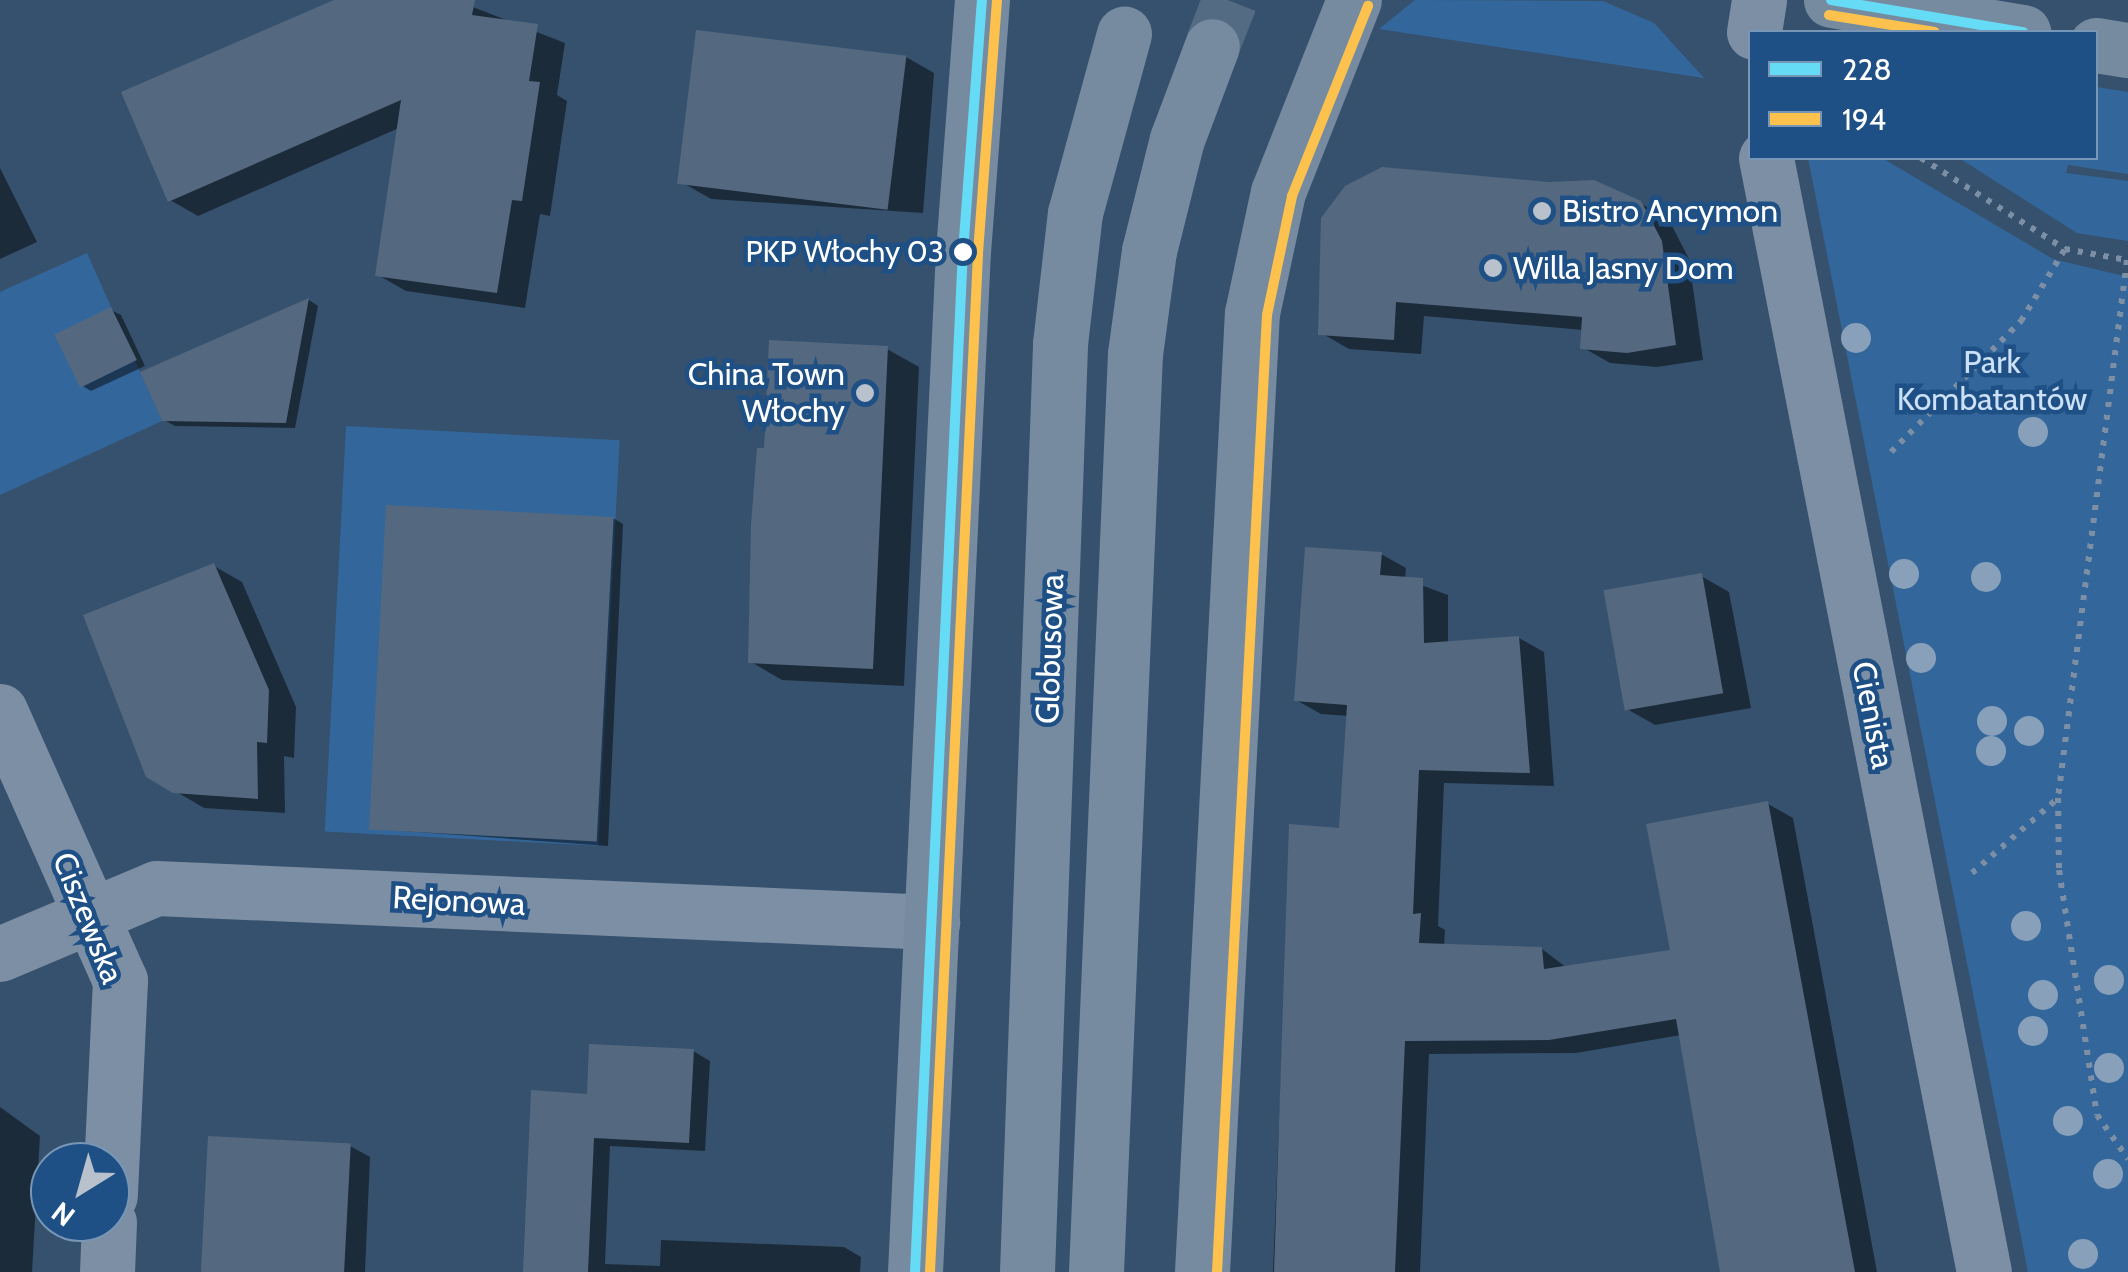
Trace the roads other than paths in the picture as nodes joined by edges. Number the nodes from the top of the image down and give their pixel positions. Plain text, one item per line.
1 (982, 0) edge
2 (1354, 0) edge
3 (1759, 0) edge
4 (1830, 0) edge
5 (1754, 30) edge
6 (2011, 30) edge
7 (1124, 34) dead end
8 (2098, 45) edge
9 (1212, 46) tunnel mouth
10 (2128, 50) edge
11 (1766, 160) edge
12 (0, 711) edge
13 (90, 914) junction
14 (932, 922) junction
15 (0, 954) edge
16 (112, 1142) edge
17 (108, 1242) edge
18 (106, 1272) edge
19 (915, 1272) edge
20 (1027, 1272) edge
21 (1096, 1272) edge
22 (1202, 1272) edge
23 (1984, 1272) edge

1 - 14 street
2 - 22 street
3 - 5 street
4 - 6 street
7 - 20 street, Globusowa
8 - 10 street
9 - 21 street
11 - 23 street, Cienista
12 - 13 street, Ciszewska
13 - 14 street, Rejonowa
13 - 15 street, Rejonowa
13 - 16 street, Ciszewska
14 - 19 street
17 - 18 street

